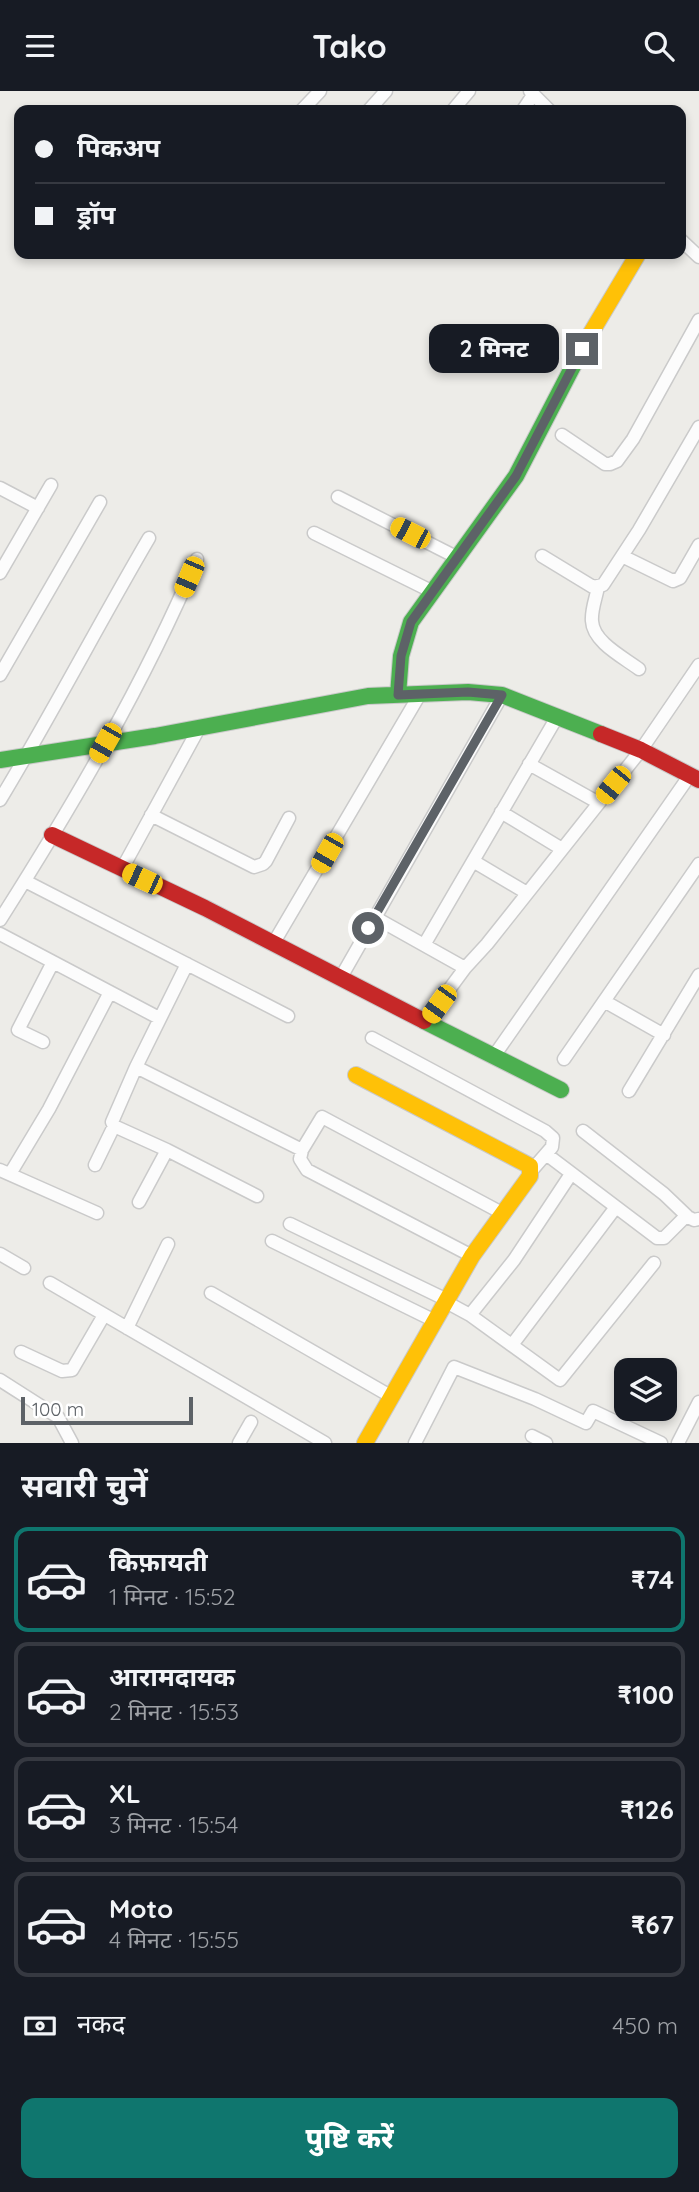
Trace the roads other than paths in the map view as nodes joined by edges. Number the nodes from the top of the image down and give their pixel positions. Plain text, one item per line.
1 (320, 91) edge
2 (386, 91) edge
3 (469, 91) edge
4 (307, 105) edge
5 (373, 105) edge
6 (457, 105) edge
7 (686, 245) edge
8 (699, 257) edge
9 (635, 259) edge
10 (699, 320) edge
11 (699, 427) edge
12 (562, 435) dead end
13 (51, 485) dead end
14 (0, 488) edge
15 (338, 497) dead end
16 (100, 502) dead end
17 (38, 508) junction
18 (314, 533) dead end
19 (149, 538) dead end
20 (699, 545) edge
21 (542, 556) dead end
22 (622, 557) junction
23 (458, 558) junction
24 (197, 559) dead end
25 (0, 573) edge
26 (598, 587) junction
27 (433, 591) junction
28 (699, 665) edge
29 (639, 669) dead end
30 (0, 675) edge
31 (420, 694) junction
32 (398, 695) junction
33 (502, 695) junction
34 (557, 716) junction
35 (199, 728) junction
36 (105, 743) junction
37 (641, 750) junction
38 (27, 757) junction
39 (0, 760) edge
40 (529, 764) junction
41 (696, 778) edge
42 (0, 800) edge
43 (599, 803) junction
44 (501, 812) junction
45 (151, 815) junction
46 (289, 818) dead end
47 (52, 835) junction
48 (562, 849) junction
49 (473, 861) junction
50 (699, 864) edge
51 (122, 869) junction
52 (25, 881) junction
53 (527, 893) junction
54 (374, 917) junction
55 (0, 920) edge
56 (0, 934) edge
57 (273, 944) junction
58 (424, 944) junction
59 (53, 962) junction
60 (187, 964) junction
61 (466, 968) junction
62 (699, 975) edge
63 (340, 979) junction
64 (110, 992) junction
65 (604, 1001) junction
66 (288, 1016) dead end
67 (159, 1018) junction
68 (425, 1022) junction
69 (664, 1035) junction
70 (372, 1038) dead end
71 (43, 1042) dead end
72 (494, 1056) junction
73 (564, 1059) dead end
74 (136, 1066) junction
75 (356, 1075) dead end
76 (561, 1090) dead end
77 (629, 1091) dead end
78 (114, 1126) junction
79 (583, 1131) dead end
80 (167, 1150) junction
81 (302, 1150) junction
82 (546, 1154) junction
83 (95, 1165) dead end
84 (532, 1170) junction
85 (5, 1172) edge
86 (571, 1174) junction
87 (257, 1196) dead end
88 (139, 1202) dead end
89 (616, 1207) junction
90 (97, 1213) dead end
91 (502, 1213) junction
92 (693, 1217) edge
93 (290, 1224) dead end
94 (272, 1241) dead end
95 (168, 1244) dead end
96 (0, 1254) edge
97 (471, 1256) junction
98 (654, 1263) dead end
99 (24, 1268) dead end
100 (50, 1283) dead end
101 (211, 1293) dead end
102 (446, 1301) junction
103 (104, 1315) junction
104 (470, 1315) junction
105 (435, 1321) junction
106 (127, 1328) junction
107 (512, 1345) junction
108 (21, 1352) dead end
109 (0, 1380) edge
110 (391, 1397) junction
111 (699, 1403) edge
112 (251, 1422) dead end
113 (532, 1436) dead end
114 (72, 1443) edge
115 (239, 1443) edge
116 (326, 1443) edge
117 (365, 1443) edge
118 (415, 1443) edge
119 (546, 1443) edge
120 (661, 1443) edge
121 (678, 1443) edge

1 - 4 street
2 - 5 street
3 - 6 street
7 - 8 street
9 - 23 street
10 - 12 street
11 - 22 street
13 - 17 street
14 - 17 street
15 - 23 street
16 - 30 street
17 - 25 street
18 - 27 street
19 - 38 street
20 - 22 street
21 - 26 street
22 - 26 street
23 - 27 street
24 - 36 street
26 - 29 street
27 - 32 street
28 - 37 street
31 - 32 street
31 - 33 street
31 - 57 street
32 - 35 street
33 - 34 street
33 - 54 street
34 - 37 street
34 - 40 street
35 - 36 street
35 - 45 street
36 - 38 street
36 - 47 street
37 - 41 street
37 - 43 street
38 - 39 street
38 - 42 street
40 - 43 street
40 - 44 street
41 - 72 street
43 - 48 street
44 - 48 street
44 - 49 street
45 - 46 street
45 - 51 street
47 - 51 street
47 - 52 street
48 - 53 street
49 - 53 street
49 - 58 street
50 - 65 street
51 - 57 street
52 - 55 street
52 - 60 street
53 - 61 street
54 - 58 street
54 - 63 street
56 - 59 street
57 - 63 street
58 - 61 street
59 - 64 street
59 - 71 street
60 - 66 street
60 - 67 street
61 - 68 street
62 - 69 street
63 - 68 street
64 - 67 street
64 - 85 street
65 - 69 street
65 - 73 street
67 - 74 street
68 - 72 street
69 - 77 street
70 - 82 street
72 - 76 street
74 - 78 street
74 - 81 street
75 - 84 street
78 - 80 street
78 - 83 street
79 - 92 street
80 - 87 street
80 - 88 street
81 - 91 street
81 - 97 street
82 - 84 street
82 - 86 street
84 - 91 street
85 - 90 street
86 - 89 street
86 - 104 street
89 - 92 street
89 - 107 street
91 - 97 street
93 - 102 street
94 - 105 street
95 - 106 street
96 - 99 street
97 - 102 street
98 - 107 street
100 - 103 street
101 - 110 street
102 - 104 street
102 - 105 street
103 - 106 street
103 - 108 street
104 - 107 street
105 - 110 street
106 - 116 street
109 - 114 street
110 - 117 street
111 - 121 street
112 - 115 street
113 - 119 street
118 - 120 street

